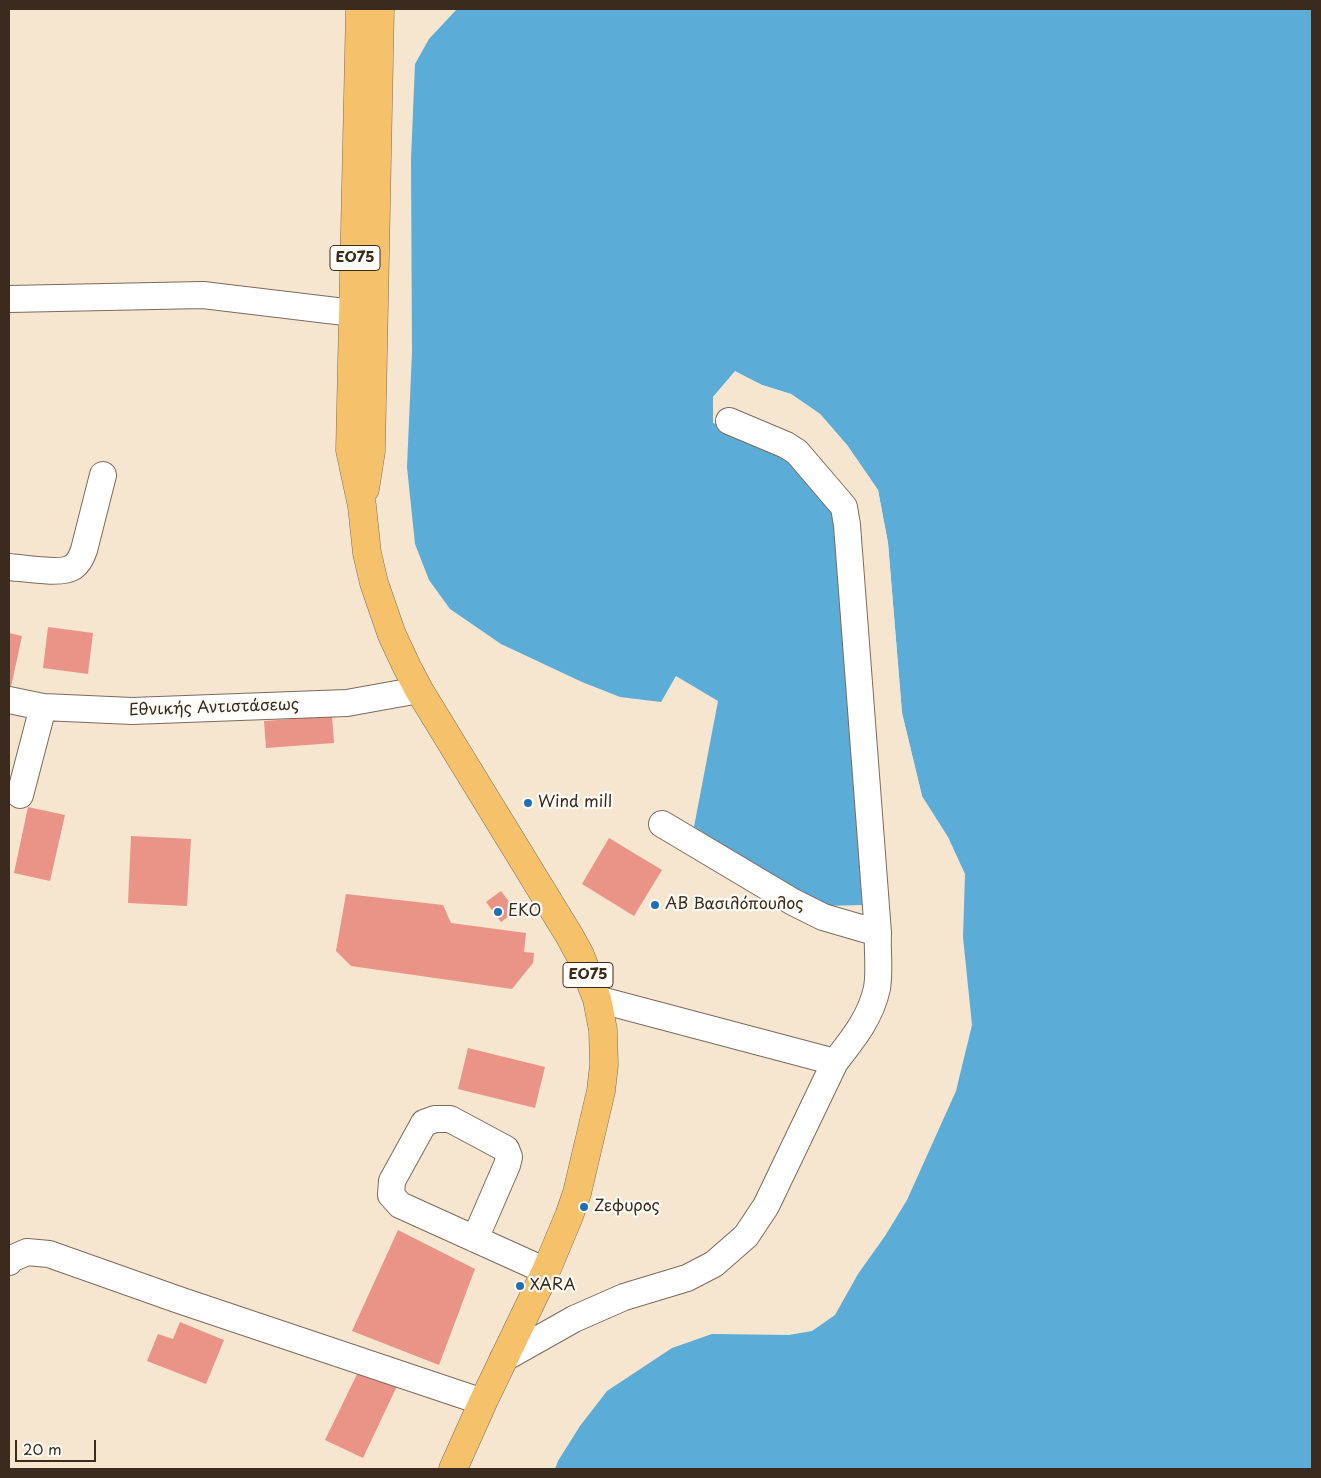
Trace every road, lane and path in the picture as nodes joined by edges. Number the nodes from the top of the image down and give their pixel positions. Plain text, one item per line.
1 (360, 9) edge
2 (380, 9) edge
3 (9, 299) edge
4 (353, 313) junction
5 (730, 421) dead end
6 (103, 474) dead end
7 (362, 506) junction
8 (9, 567) edge
9 (419, 690) junction
10 (9, 700) edge
11 (43, 707) junction
12 (20, 795) dead end
13 (662, 824) dead end
14 (878, 933) junction
15 (597, 999) junction
16 (835, 1062) junction
17 (475, 1239) junction
18 (9, 1262) edge
19 (546, 1271) junction
20 (504, 1360) junction
21 (483, 1402) junction
22 (453, 1469) edge

1 - 4 main road, ΕΟ75
2 - 7 main road, ΕΟ75
3 - 4 street
4 - 7 main road, ΕΟ75
5 - 14 street
6 - 8 street
7 - 9 main road, ΕΟ75
9 - 11 street, Εθνικής Αντιστάσεως
9 - 15 main road, ΕΟ75
10 - 11 street, Εθνικής Αντιστάσεως
11 - 12 street
13 - 14 street
14 - 16 street
15 - 16 street
15 - 19 main road, ΕΟ75
16 - 20 street
17 - 17 street
17 - 19 street
18 - 21 street
19 - 20 main road, ΕΟ75
20 - 21 main road, ΕΟ75
21 - 22 main road, ΕΟ75

